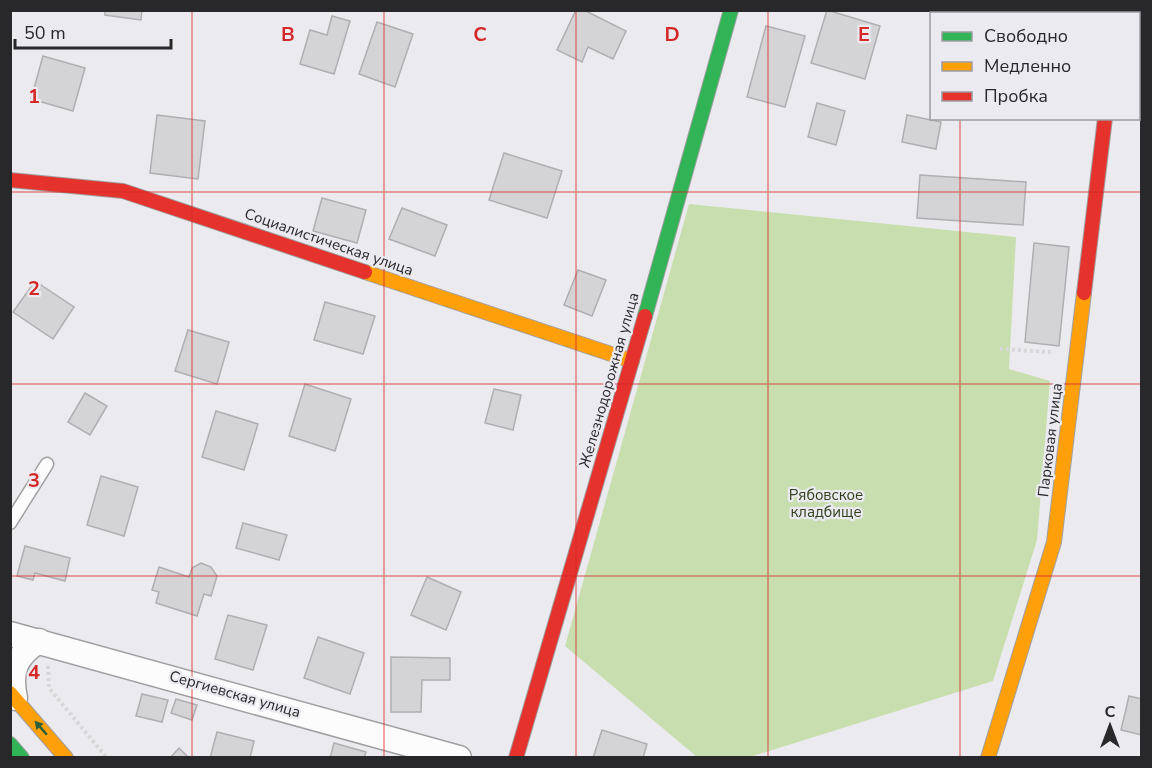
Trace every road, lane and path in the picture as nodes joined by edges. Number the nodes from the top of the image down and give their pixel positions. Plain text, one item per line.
1 (731, 10) edge
2 (1106, 120) edge
3 (10, 180) edge
4 (1000, 349) dead end
5 (1077, 354) junction
6 (632, 361) junction
7 (47, 464) dead end
8 (10, 523) edge
9 (10, 634) edge
10 (44, 650) junction
11 (13, 696) edge
12 (10, 744) edge
13 (22, 758) edge
14 (66, 758) edge
15 (107, 758) edge
16 (459, 758) edge
17 (516, 758) edge
18 (988, 758) edge

1 - 6 street, Железнодорожная улица
2 - 5 street, Парковая улица
3 - 6 street, Социалистическая улица
4 - 5 path
5 - 18 street, Парковая улица
6 - 17 street, Железнодорожная улица
7 - 8 lane
9 - 10 street, Сергиевская улица
10 - 11 street
10 - 15 path
10 - 16 street, Сергиевская улица
14 -> 11 street
12 - 13 street

